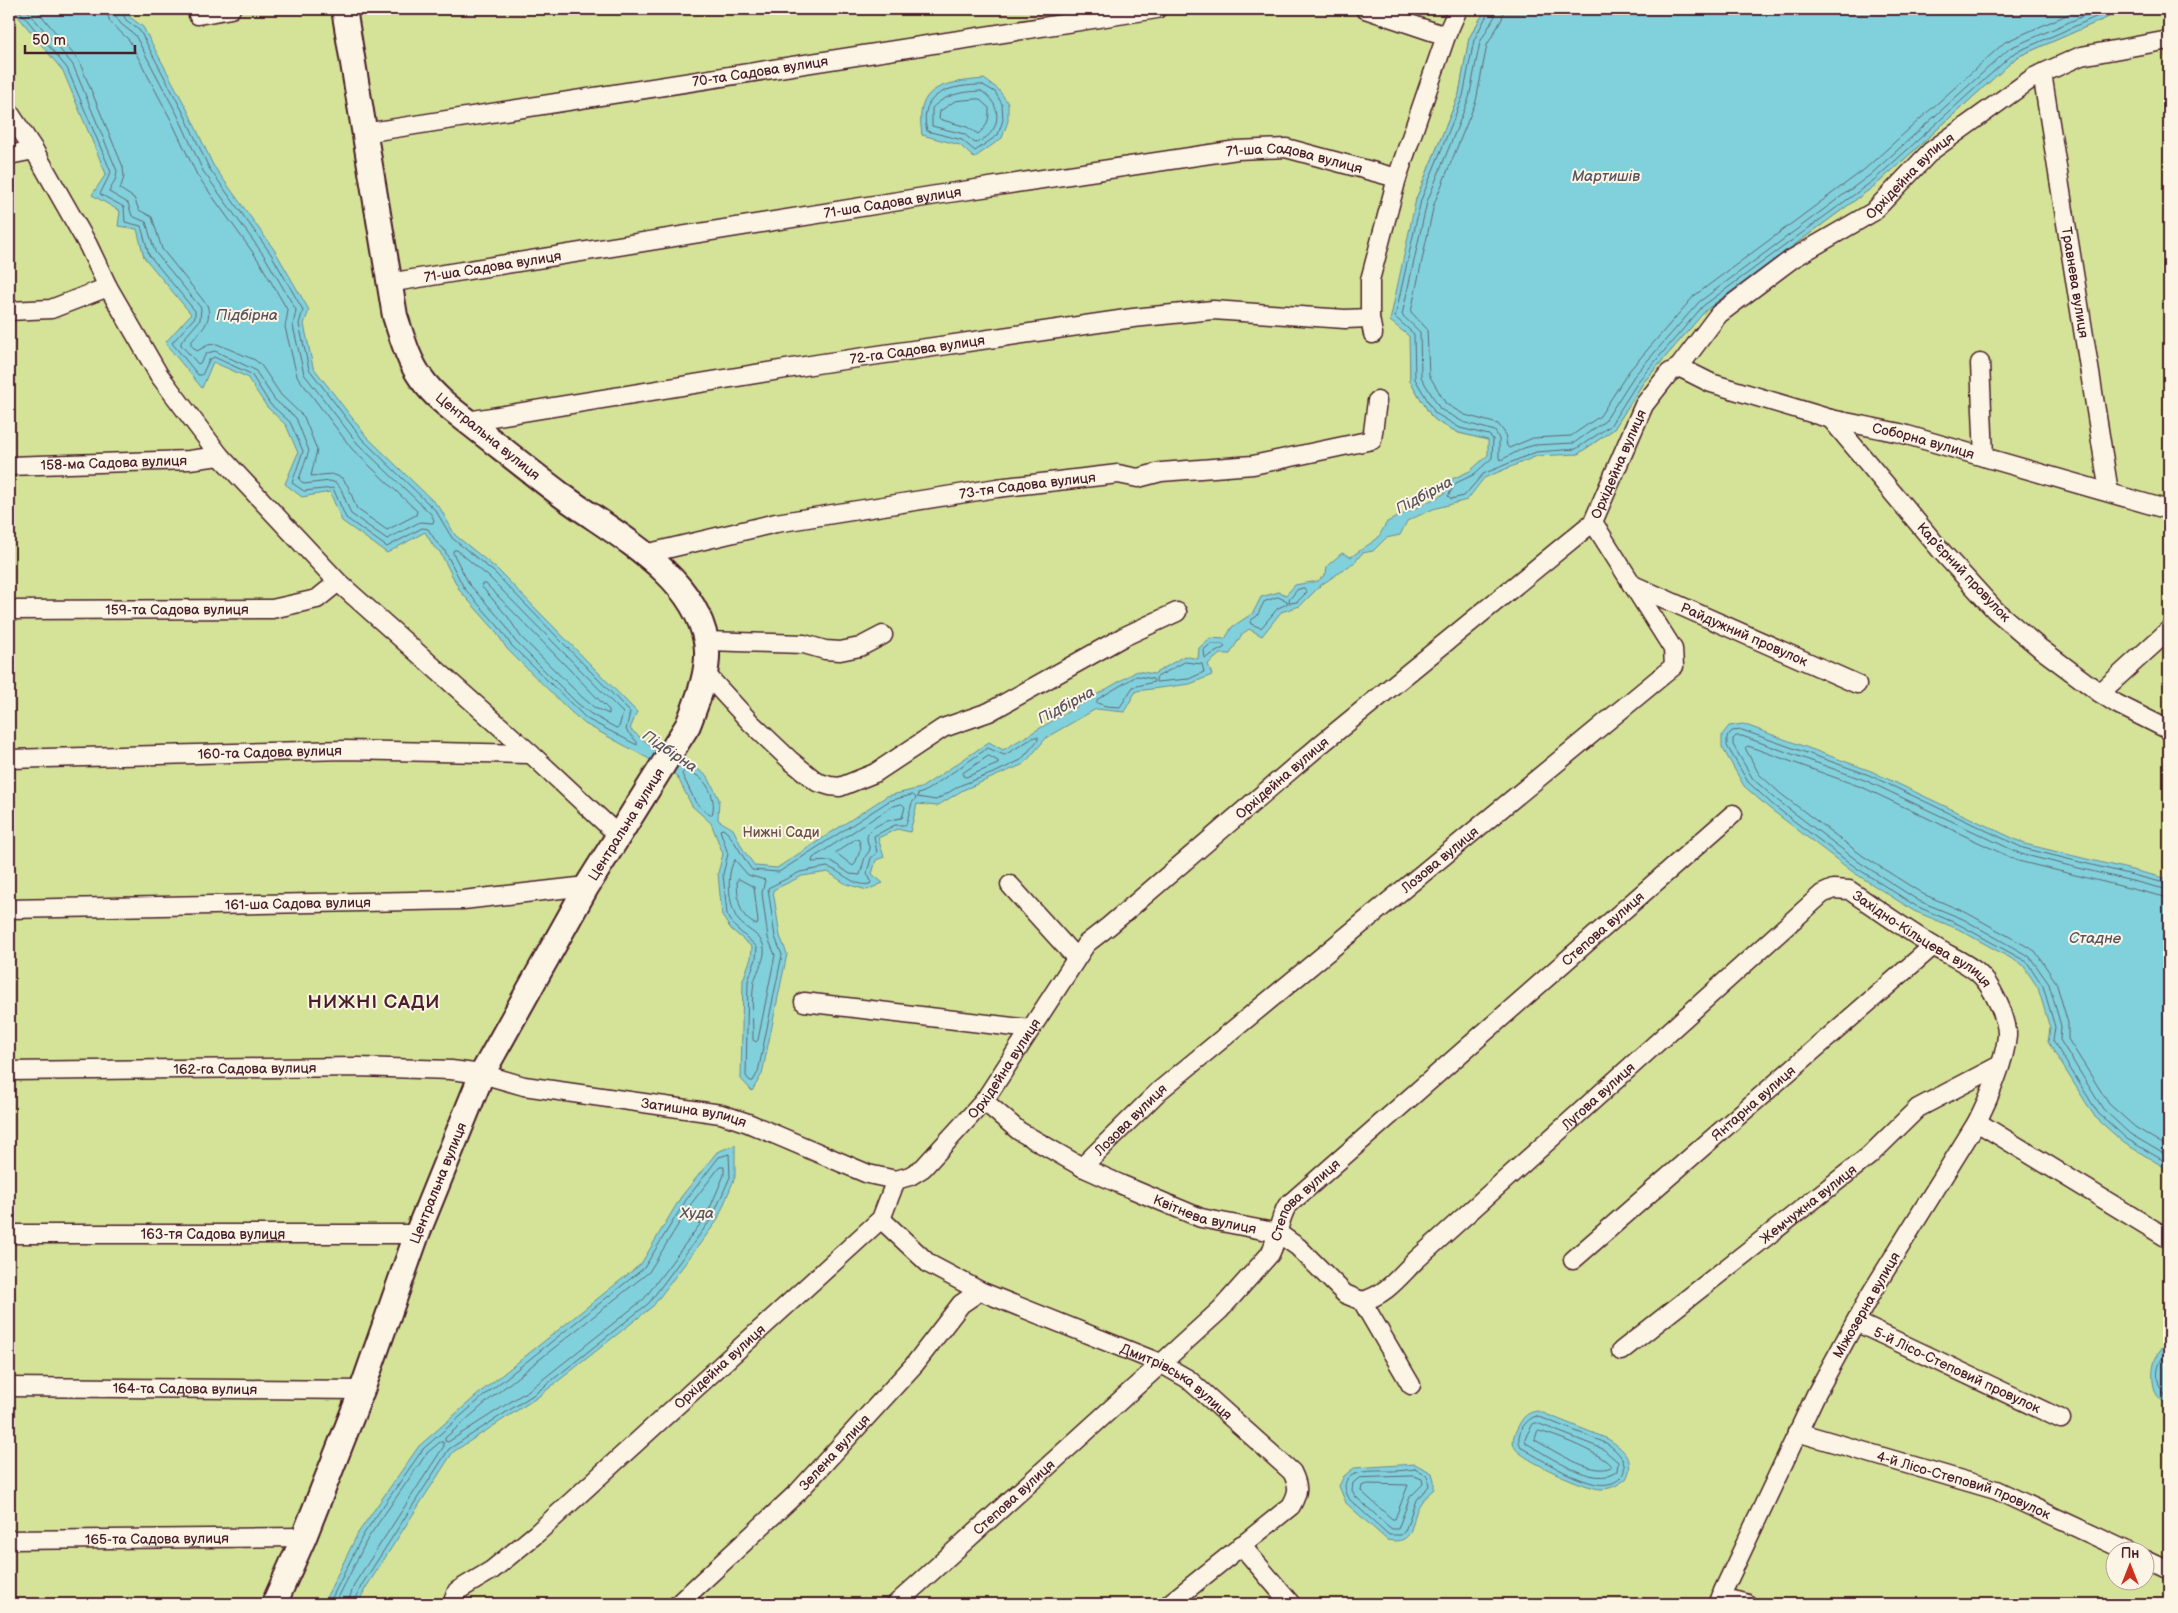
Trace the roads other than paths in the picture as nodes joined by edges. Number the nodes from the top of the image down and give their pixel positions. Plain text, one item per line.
1 (231, 9) edge
2 (344, 9) edge
3 (1157, 9) edge
4 (1366, 9) edge
5 (1458, 9) edge
6 (198, 15) dead end
7 (1446, 36) junction
8 (2169, 40) edge
9 (2042, 73) junction
10 (9, 112) edge
11 (364, 133) junction
12 (34, 150) junction
13 (9, 156) edge
14 (1397, 178) junction
15 (388, 283) junction
16 (108, 287) junction
17 (9, 311) edge
18 (1980, 363) dead end
19 (1679, 367) junction
20 (1377, 401) dead end
21 (1831, 419) junction
22 (467, 421) junction
23 (220, 456) junction
24 (1984, 457) junction
25 (9, 466) edge
26 (2109, 492) junction
27 (2169, 510) edge
28 (1593, 522) junction
29 (645, 554) junction
30 (338, 582) junction
31 (1630, 583) junction
32 (9, 610) edge
33 (1177, 612) dead end
34 (2169, 630) edge
35 (883, 635) dead end
36 (706, 641) junction
37 (705, 673) junction
38 (1857, 684) dead end
39 (2100, 693) junction
40 (2169, 730) edge
41 (531, 754) junction
42 (9, 759) edge
43 (1733, 814) dead end
44 (618, 835) junction
45 (1010, 885) dead end
46 (587, 886) junction
47 (1833, 889) joint
48 (9, 909) edge
49 (1934, 946) junction
50 (1076, 958) junction
51 (804, 1002) dead end
52 (2000, 1007) joint
53 (1030, 1029) junction
54 (2000, 1065) junction
55 (9, 1071) edge
56 (482, 1074) junction
57 (984, 1101) junction
58 (1977, 1122) junction
59 (1082, 1167) junction
60 (896, 1180) junction
61 (881, 1219) junction
62 (1278, 1233) junction
63 (9, 1234) edge
64 (417, 1234) junction
65 (2169, 1239) edge
66 (1573, 1260) dead end
67 (980, 1291) junction
68 (1362, 1301) junction
69 (1856, 1322) junction
70 (1621, 1351) dead end
71 (1160, 1363) junction
72 (1411, 1385) dead end
73 (9, 1387) edge
74 (362, 1390) junction
75 (2061, 1419) dead end
76 (1797, 1432) junction
77 (304, 1537) junction
78 (9, 1540) edge
79 (2106, 1541) edge
80 (1241, 1546) junction
81 (2156, 1565) edge
82 (2169, 1571) edge
83 (1719, 1601) edge
84 (274, 1604) edge
85 (452, 1604) edge
86 (678, 1604) edge
87 (896, 1604) edge
88 (1169, 1604) edge
89 (1291, 1604) edge
90 (1748, 1604) edge

1 - 6 street
2 - 11 street, Центральна вулиця
3 - 11 street, 70-та Садова вулиця
4 - 7 street
5 - 7 street
7 - 14 street
8 - 9 street, Орхідейна вулиця
9 - 19 street, Орхідейна вулиця
9 - 26 street, Травнева вулиця
10 - 12 street
11 - 15 street, Центральна вулиця
12 - 13 street
12 - 16 street
14 - 15 street, 71-ша Садова вулиця
14 - 22 street, 72-га Садова вулиця
15 - 22 street, Центральна вулиця
16 - 17 street
16 - 23 street
18 - 24 street
19 - 21 street, Соборна вулиця
19 - 28 street, Орхідейна вулиця
20 - 29 street, 73-тя Садова вулиця
21 - 24 street, Соборна вулиця
21 - 39 street, Карʼєрний провулок
22 - 29 street, Центральна вулиця
23 - 25 street, 158-ма Садова вулиця
23 - 30 street
24 - 26 street, Соборна вулиця
26 - 27 street, Соборна вулиця
28 - 31 street, Лозова вулиця
28 - 50 street, Орхідейна вулиця
29 - 36 street, Центральна вулиця
30 - 32 street, 159-та Садова вулиця
30 - 41 street
31 - 38 street, Райдужний провулок
31 - 59 street, Лозова вулиця
33 - 37 street
34 - 39 street
35 - 36 street
36 - 37 street, Центральна вулиця
37 - 44 street, Центральна вулиця
39 - 40 street, Карʼєрний провулок
41 - 42 street, 160-та Садова вулиця
41 - 44 street
43 - 62 street, Степова вулиця
44 - 46 street, Центральна вулиця
45 - 50 street
46 - 48 street, 161-ша Садова вулиця
46 - 56 street, Центральна вулиця
47 - 49 street, Західно-Кільцева вулиця
47 - 68 street, Лугова вулиця
49 - 52 street, Західно-Кільцева вулиця
49 - 66 street, Янтарна вулиця
50 - 53 street, Орхідейна вулиця
51 - 53 street
52 - 54 street, Міжозерна вулиця
53 - 57 street, Орхідейна вулиця
54 - 58 street, Міжозерна вулиця
54 - 70 street, Жемчужна вулиця
55 - 56 street, 162-га Садова вулиця
56 - 60 street, Затишна вулиця
56 - 64 street, Центральна вулиця
57 - 59 street, Квітнева вулиця
57 - 60 street, Орхідейна вулиця
58 - 65 street
58 - 69 street, Міжозерна вулиця
59 - 62 street, Квітнева вулиця
60 - 61 street, Орхідейна вулиця
61 - 67 street, Дмитрівська вулиця
61 - 85 street, Орхідейна вулиця
62 - 68 street, Квітнева вулиця
62 - 71 street, Степова вулиця
63 - 64 street, 163-тя Садова вулиця
64 - 74 street, Центральна вулиця
67 - 71 street, Дмитрівська вулиця
67 - 86 street, Зелена вулиця
68 - 72 street
69 - 75 street, 5-й Лісо-Степовий провулок
69 - 76 street, Міжозерна вулиця
71 - 80 street, Дмитрівська вулиця
71 - 87 street, Степова вулиця
73 - 74 street, 164-та Садова вулиця
74 - 77 street, Центральна вулиця
76 - 79 street, 4-й Лісо-Степовий провулок
76 - 83 street, Міжозерна вулиця
77 - 78 street, 165-та Садова вулиця
77 - 84 street, Центральна вулиця
80 - 88 street, Дмитрівська вулиця
80 - 89 street
81 - 82 street
83 - 90 street

